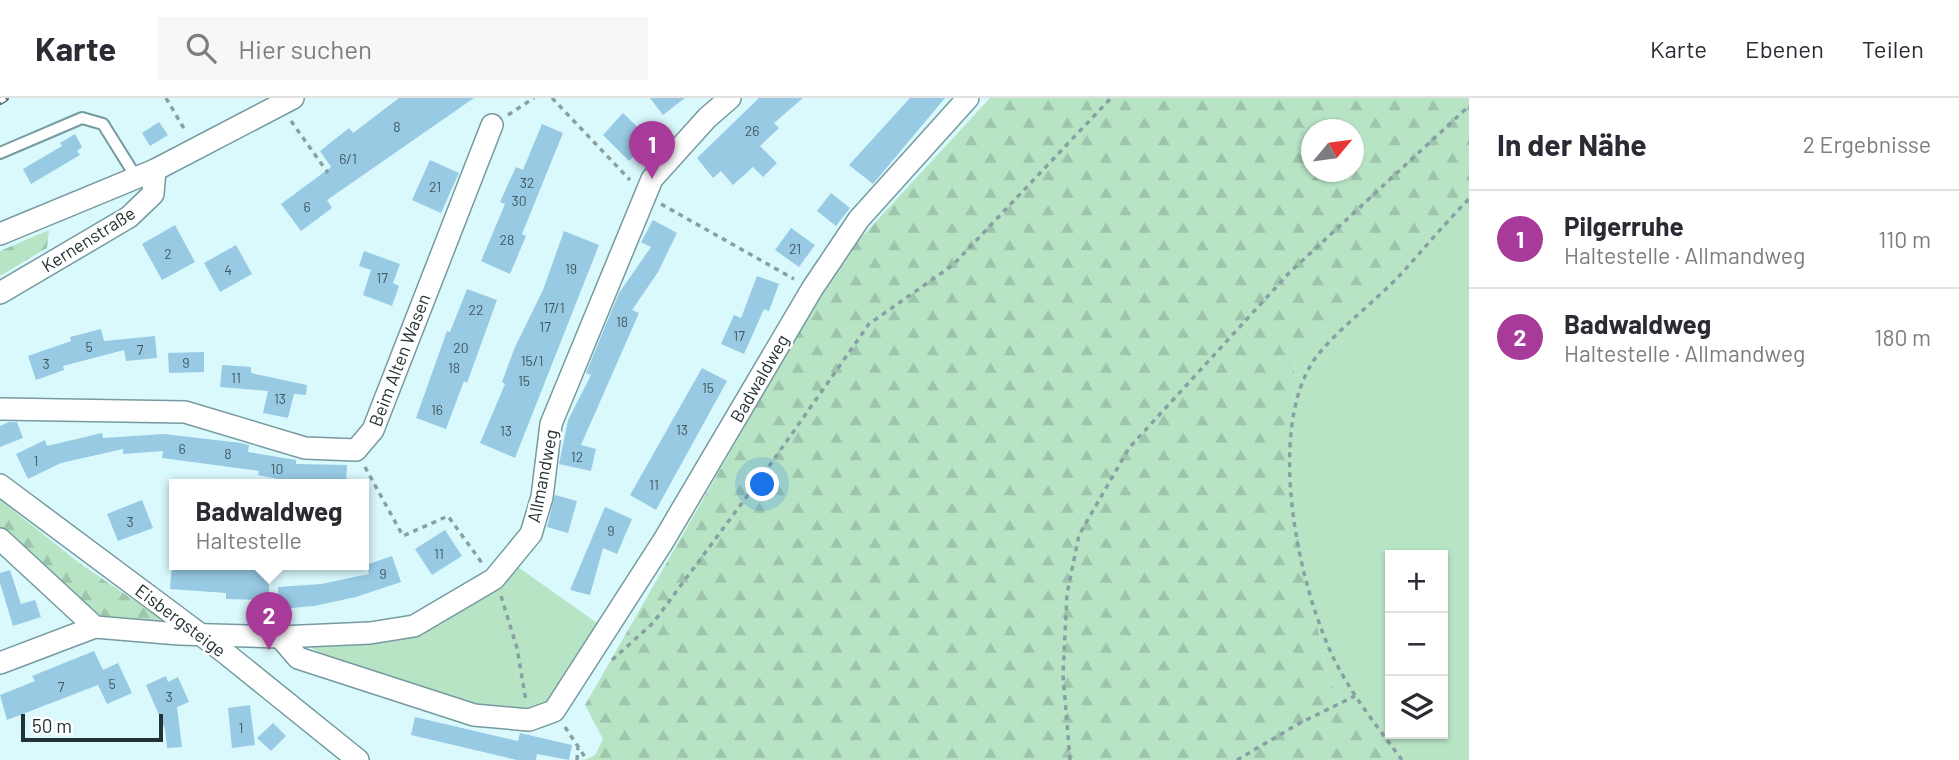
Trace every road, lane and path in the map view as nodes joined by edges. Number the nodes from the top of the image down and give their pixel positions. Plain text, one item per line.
1 (166, 98) edge
2 (534, 98) edge
3 (552, 98) edge
4 (730, 98) edge
5 (968, 98) edge
6 (1111, 98) edge
7 (286, 101) edge
8 (1469, 106) edge
9 (492, 125) joint
10 (188, 134) dead end
11 (0, 153) edge
12 (328, 173) dead end
13 (146, 174) junction
14 (646, 195) junction
15 (1469, 199) edge
16 (0, 234) edge
17 (811, 289) junction
18 (0, 293) edge
19 (0, 410) edge
20 (356, 450) junction
21 (0, 485) edge
22 (0, 539) edge
23 (494, 579) junction
24 (95, 627) junction
25 (194, 633) junction
26 (280, 637) junction
27 (0, 663) edge
28 (604, 667) dead end
29 (1355, 696) junction
30 (554, 711) junction
31 (529, 720) junction
32 (578, 747) junction
33 (358, 760) edge
34 (577, 760) edge
35 (587, 760) edge
36 (1070, 760) edge
37 (1237, 760) edge
38 (1402, 760) edge

1 - 10 path
2 - 9 path
3 - 14 path
4 - 14 street, Allmandweg
5 - 17 street, Badwaldweg
6 - 28 path
7 - 12 path
7 - 13 street, Kernenstraße
8 - 36 path
9 - 20 street, Beim Alten Wasen
11 - 13 lane
13 - 16 street, Kernenstraße
13 - 18 street, Kernenstraße
14 - 17 path
14 - 23 street, Allmandweg
15 - 29 path
17 - 30 street, Badwaldweg
19 - 20 street
20 - 23 path
21 - 25 street, Eisbergsteige
22 - 24 street
23 - 26 street, Allmandweg
23 - 31 path
24 - 25 street, Allmandweg
24 - 27 street
25 - 26 street, Allmandweg
25 - 33 street, Eisbergsteige
26 - 31 street
29 - 37 path
29 - 38 path
30 - 31 street
30 - 32 path
32 - 34 path
32 - 35 path

